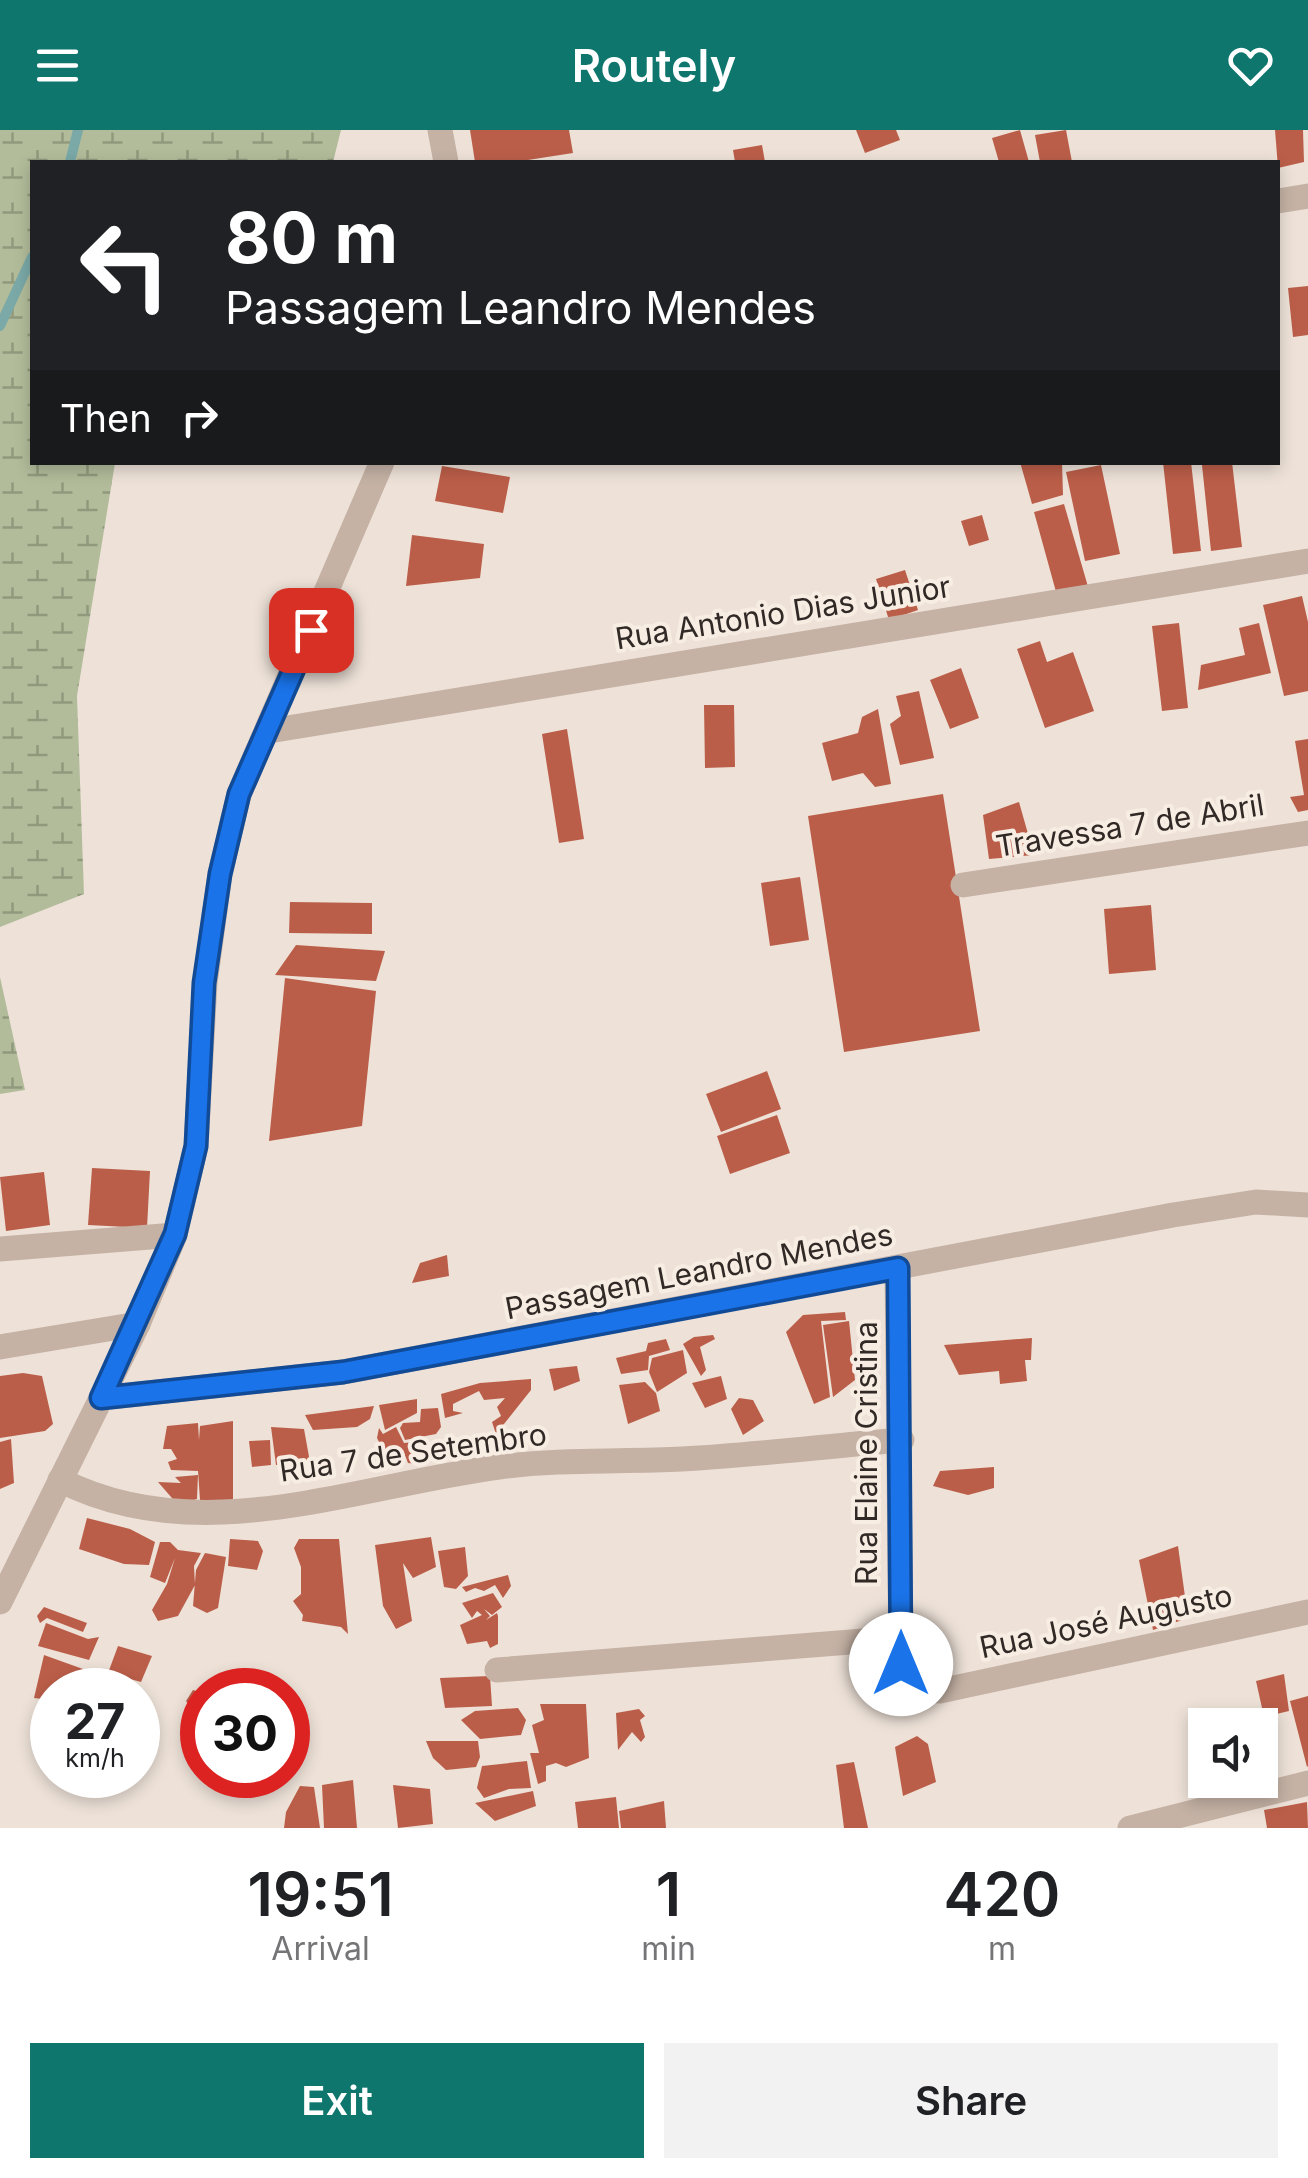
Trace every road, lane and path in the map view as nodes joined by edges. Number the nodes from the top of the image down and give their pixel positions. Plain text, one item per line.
1 (440, 130) edge
2 (446, 160) edge
3 (1308, 196) edge
4 (1280, 200) edge
5 (381, 465) edge
6 (1308, 560) edge
7 (268, 731) junction
8 (1308, 833) edge
9 (963, 885) dead end
10 (1308, 1205) edge
11 (175, 1234) junction
12 (0, 1249) edge
13 (898, 1268) junction
14 (138, 1324) junction
15 (0, 1348) edge
16 (101, 1398) junction
17 (902, 1440) junction
18 (60, 1480) junction
19 (0, 1602) edge
20 (1308, 1612) edge
21 (900, 1638) junction
22 (497, 1670) dead end
23 (1308, 1784) edge
24 (1130, 1828) edge

1 - 2 street
3 - 4 street
5 - 7 street
6 - 7 street, Rua Antonio Dias Junior
7 - 11 street
8 - 9 street, Travessa 7 de Abril
10 - 13 street, Passagem Leandro Mendes
11 - 12 street
11 - 14 street
13 - 16 street, Passagem Leandro Mendes
13 - 17 street, Rua Elaine Cristina
14 - 15 street
14 - 16 street
16 - 18 street
17 - 18 street, Rua 7 de Setembro
17 - 21 street, Rua Elaine Cristina
18 - 19 street
20 - 21 street, Rua José Augusto
21 - 22 street
23 - 24 street

